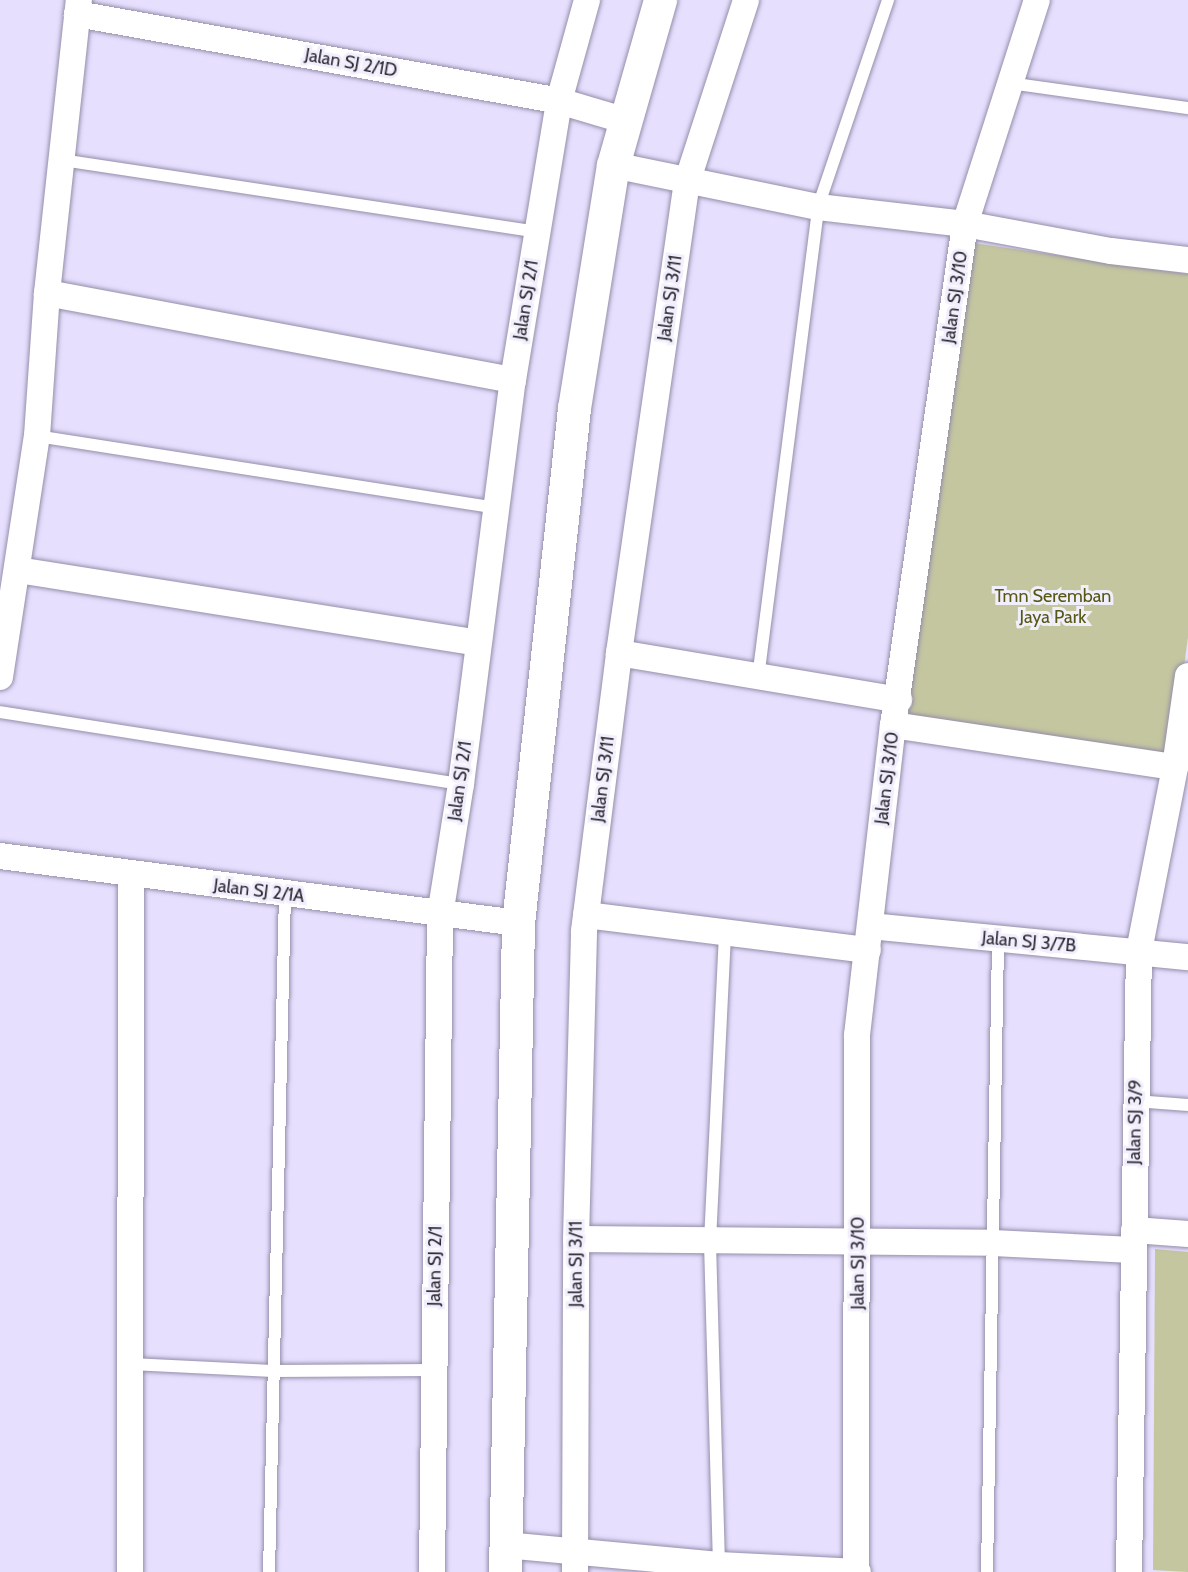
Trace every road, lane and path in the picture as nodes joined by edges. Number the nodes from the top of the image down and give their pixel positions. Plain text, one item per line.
1 (587, 0) edge
2 (660, 0) edge
3 (746, 0) edge
4 (888, 0) edge
5 (1037, 0) edge
6 (78, 7) edge
7 (1009, 83) junction
8 (559, 101) junction
9 (1188, 108) edge
10 (623, 120) junction
11 (62, 160) junction
12 (613, 165) junction
13 (687, 182) junction
14 (818, 207) junction
15 (965, 224) junction
16 (537, 232) junction
17 (1188, 260) edge
18 (47, 293) junction
19 (513, 380) junction
20 (37, 436) junction
21 (498, 508) junction
22 (18, 570) junction
23 (478, 642) junction
24 (619, 653) junction
25 (1188, 676) edge
26 (0, 677) edge
27 (758, 678) junction
28 (899, 700) junction
29 (0, 712) edge
30 (893, 725) junction
31 (1176, 767) junction
32 (461, 784) junction
33 (0, 856) edge
34 (132, 875) junction
35 (285, 894) junction
36 (440, 915) junction
37 (586, 915) junction
38 (518, 924) junction
39 (726, 930) junction
40 (869, 938) junction
41 (998, 940) junction
42 (1139, 951) junction
43 (1188, 957) edge
44 (1134, 1101) junction
45 (1188, 1105) edge
46 (1188, 1234) edge
47 (576, 1239) junction
48 (1133, 1240) junction
49 (710, 1241) junction
50 (993, 1243) junction
51 (859, 1244) junction
52 (130, 1364) junction
53 (433, 1370) junction
54 (273, 1371) junction
55 (505, 1558) edge
56 (575, 1560) edge
57 (719, 1565) junction
58 (130, 1572) edge
59 (269, 1572) edge
60 (432, 1572) edge
61 (857, 1572) edge
62 (987, 1572) edge
63 (1130, 1572) edge

1 - 8 street, Jalan SJ 2/1
2 - 10 street
3 - 13 street, Jalan SJ 3/11
4 - 14 lane
5 - 7 street, Jalan SJ 3/10
6 - 8 street, Jalan SJ 2/1D
6 - 11 street
7 - 9 lane
7 - 15 street, Jalan SJ 3/10
8 - 10 street, Jalan SJ 2/1D
8 - 16 street, Jalan SJ 2/1
10 - 12 street
11 - 16 lane
11 - 18 street
12 - 13 street
12 - 38 street
13 - 14 street
13 - 24 street, Jalan SJ 3/11
14 - 15 street
14 - 27 lane
15 - 17 street
15 - 28 street, Jalan SJ 3/10
16 - 19 street, Jalan SJ 2/1
18 - 19 street
18 - 20 street
19 - 21 street, Jalan SJ 2/1
20 - 21 lane
20 - 22 street
21 - 23 street, Jalan SJ 2/1
22 - 23 street
22 - 26 street
23 - 32 street, Jalan SJ 2/1
24 - 27 street
24 - 37 street, Jalan SJ 3/11
25 - 31 street, Jalan SJ 3/9
27 - 28 street
28 - 30 street, Jalan SJ 3/10
29 - 32 lane
30 - 31 street
30 - 40 street, Jalan SJ 3/10
31 - 42 street, Jalan SJ 3/9
32 - 36 street, Jalan SJ 2/1
33 - 34 street, Jalan SJ 2/1A
34 - 35 street, Jalan SJ 2/1A
34 - 52 street
35 - 36 street, Jalan SJ 2/1A
35 - 54 lane
36 - 38 street, Jalan SJ 2/1A
36 - 53 street, Jalan SJ 2/1
37 - 39 street, Jalan SJ 3/7B
37 - 47 street, Jalan SJ 3/11
38 - 55 street
39 - 40 street, Jalan SJ 3/7B
39 - 49 lane
40 - 41 street, Jalan SJ 3/7B
40 - 51 street, Jalan SJ 3/10
41 - 42 street, Jalan SJ 3/7B
41 - 50 lane
42 - 43 street, Jalan SJ 3/7B
42 - 44 street, Jalan SJ 3/9
44 - 45 lane
44 - 48 street, Jalan SJ 3/9
46 - 48 street
47 - 49 street
47 - 56 street, Jalan SJ 3/11
48 - 50 street
48 - 63 street, Jalan SJ 3/9
49 - 51 street
49 - 57 lane
50 - 51 street
50 - 62 lane
51 - 61 street, Jalan SJ 3/10
52 - 54 lane
52 - 58 street
53 - 54 lane
53 - 60 street, Jalan SJ 2/1
54 - 59 lane
55 - 56 street
56 - 57 street
57 - 61 street

